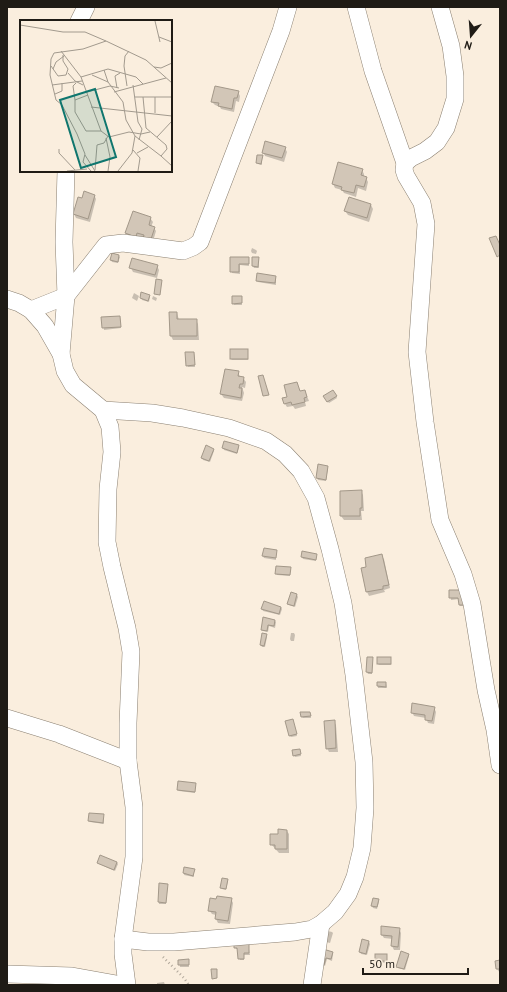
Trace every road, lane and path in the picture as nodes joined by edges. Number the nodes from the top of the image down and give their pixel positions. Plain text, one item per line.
1 (86, 7) edge
2 (288, 7) edge
3 (356, 7) edge
4 (440, 7) edge
5 (80, 20) edge
6 (405, 163) junction
7 (66, 172) edge
8 (66, 296) junction
9 (7, 299) edge
10 (31, 310) junction
11 (61, 354) junction
12 (103, 410) junction
13 (7, 718) edge
14 (128, 761) junction
15 (500, 765) edge
16 (321, 924) junction
17 (123, 939) junction
18 (148, 942) junction
19 (7, 974) edge
20 (122, 985) edge
21 (127, 985) edge
22 (189, 985) edge
23 (312, 985) edge

1 - 5 street
2 - 8 street
3 - 6 street
4 - 6 street
6 - 15 street
7 - 8 street
8 - 10 street
8 - 11 street
9 - 10 street
10 - 11 street
11 - 12 street
12 - 14 street
12 - 16 street
13 - 14 street
14 - 17 street
16 - 18 street
16 - 23 street
17 - 18 street
17 - 21 street
18 - 22 path
19 - 20 street

